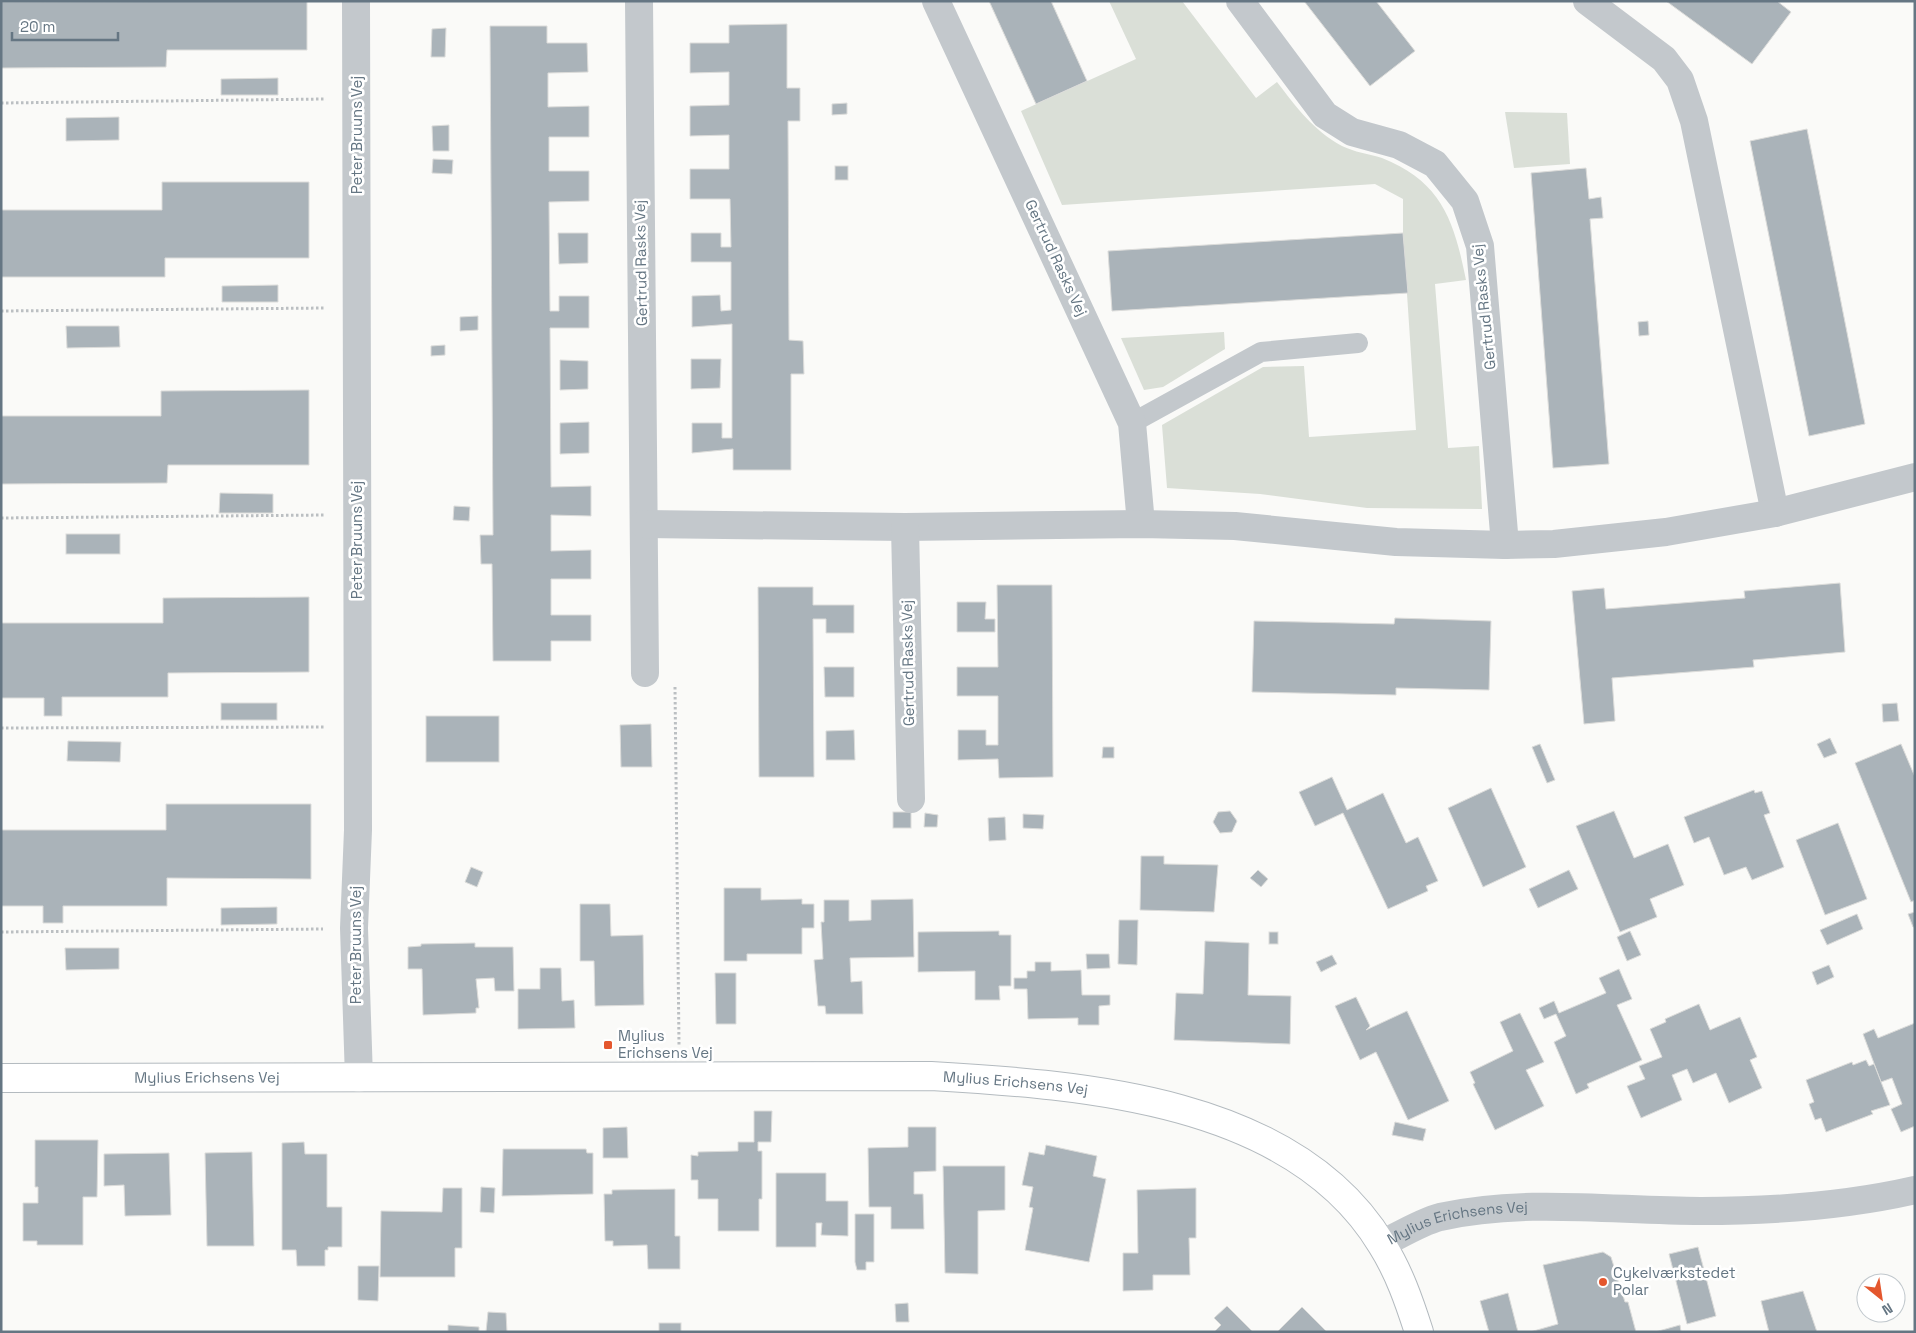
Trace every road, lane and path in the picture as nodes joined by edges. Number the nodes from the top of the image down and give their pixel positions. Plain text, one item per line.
1 (356, 1) edge
2 (639, 1) edge
3 (936, 1) edge
4 (1240, 1) edge
5 (1587, 1) edge
6 (356, 98) junction
7 (1, 103) edge
8 (357, 308) junction
9 (1, 311) edge
10 (1358, 343) dead end
11 (1132, 422) junction
12 (1915, 478) edge
13 (1775, 513) junction
14 (357, 514) junction
15 (1, 518) edge
16 (644, 524) junction
17 (1141, 524) junction
18 (905, 527) junction
19 (1504, 545) junction
20 (645, 673) joint
21 (357, 727) junction
22 (1, 728) edge
23 (911, 799) dead end
24 (354, 928) junction
25 (1, 932) edge
26 (693, 1077) junction
27 (1, 1078) edge
28 (359, 1078) junction
29 (1915, 1190) edge
30 (1382, 1244) junction
31 (1419, 1332) edge

1 - 6 street, Peter Bruuns Vej
2 - 16 street, Gertrud Rasks Vej
3 - 11 street, Gertrud Rasks Vej
4 - 19 street, Gertrud Rasks Vej
5 - 13 street
6 - 7 path
6 - 8 street, Peter Bruuns Vej
8 - 9 path
8 - 14 street, Peter Bruuns Vej
10 - 11 lane
11 - 17 street, Gertrud Rasks Vej
12 - 13 street
13 - 19 street
14 - 15 path
14 - 21 street, Peter Bruuns Vej
16 - 18 street
16 - 20 street, Gertrud Rasks Vej
17 - 18 street
17 - 19 street
18 - 23 street, Gertrud Rasks Vej
20 - 26 path
21 - 22 path
21 - 24 street, Peter Bruuns Vej
24 - 25 path
24 - 28 street, Peter Bruuns Vej
26 - 28 street, Mylius Erichsens Vej
26 - 30 street, Mylius Erichsens Vej
27 - 28 street, Mylius Erichsens Vej
29 - 30 street, Mylius Erichsens Vej
30 - 31 street

